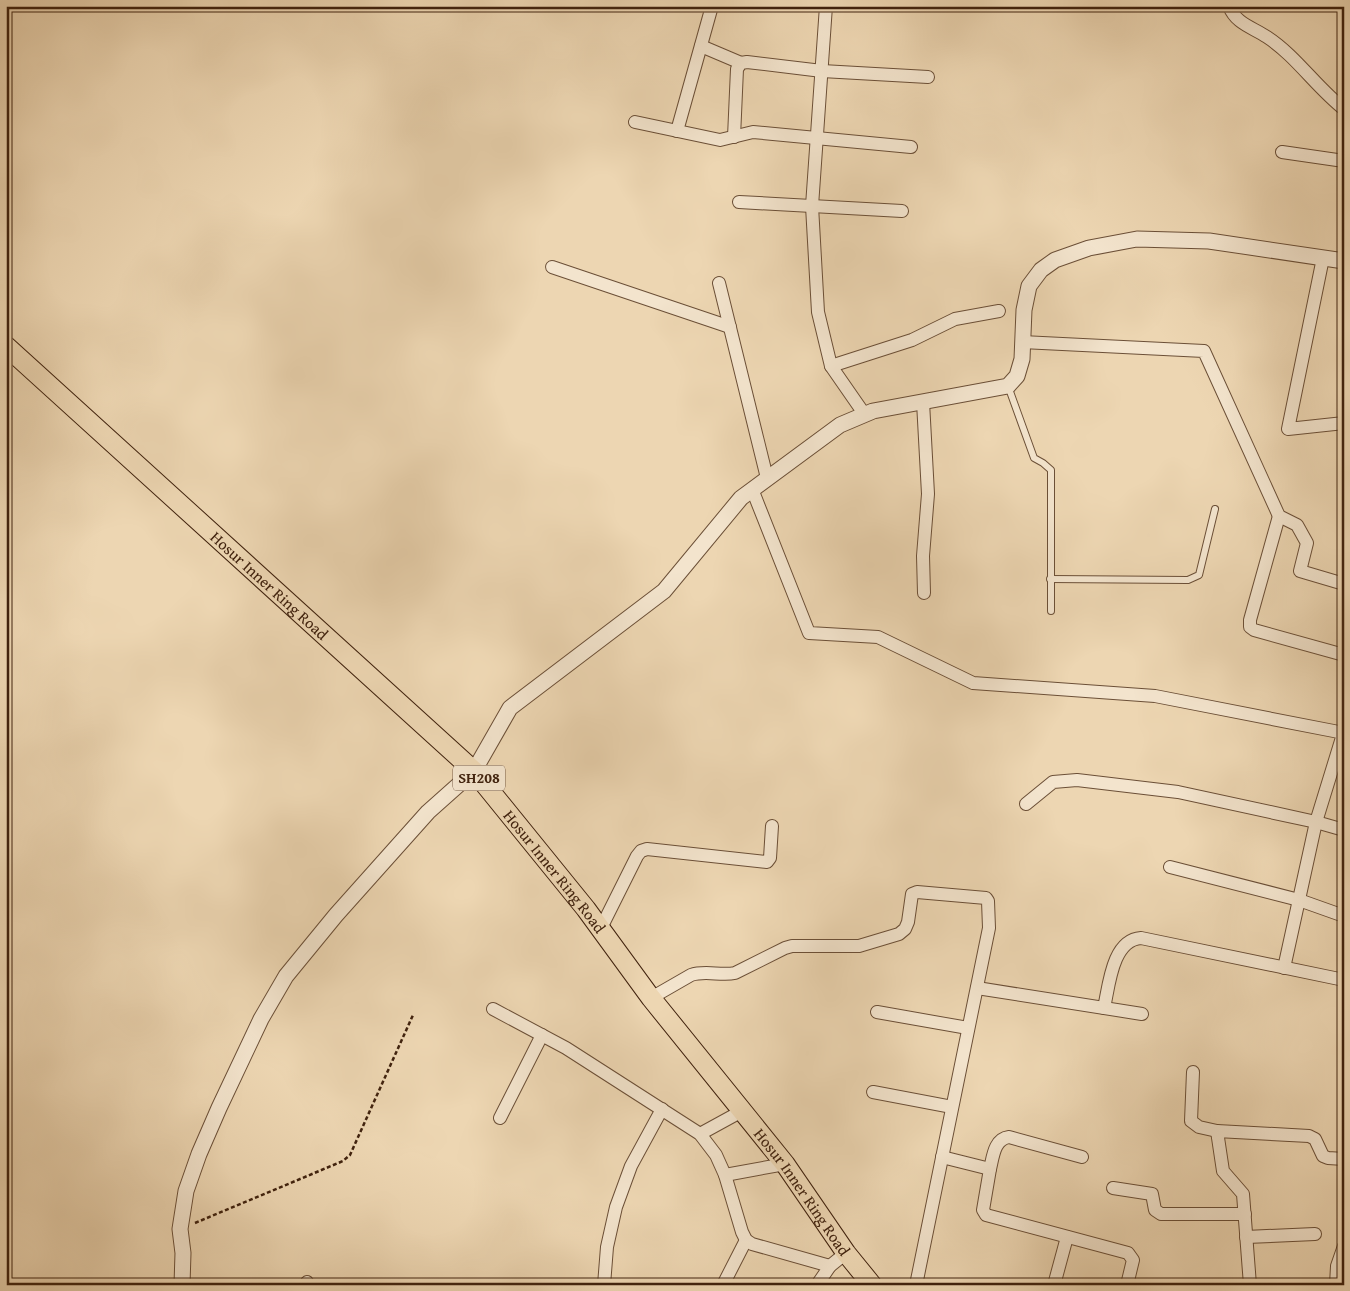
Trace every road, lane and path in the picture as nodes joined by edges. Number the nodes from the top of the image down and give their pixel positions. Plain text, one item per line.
1 (712, 6) edge
2 (826, 6) edge
3 (1229, 6) edge
4 (701, 46) junction
5 (741, 63) junction
6 (822, 71) junction
7 (928, 77) dead end
8 (1344, 109) edge
9 (635, 122) dead end
10 (677, 131) junction
11 (734, 137) junction
12 (817, 138) junction
13 (911, 147) dead end
14 (1282, 152) dead end
15 (1344, 160) edge
16 (739, 202) dead end
17 (812, 206) junction
18 (902, 211) dead end
19 (1323, 258) junction
20 (1344, 261) edge
21 (552, 267) dead end
22 (718, 283) dead end
23 (999, 311) dead end
24 (730, 327) junction
25 (1022, 342) junction
26 (6, 346) edge
27 (831, 366) junction
28 (1008, 386) junction
29 (923, 402) junction
30 (865, 415) junction
31 (1344, 423) edge
32 (767, 478) junction
33 (752, 489) junction
34 (1215, 508) dead end
35 (1279, 516) junction
36 (1050, 579) junction
37 (1344, 584) edge
38 (924, 593) dead end
39 (1051, 611) dead end
40 (1344, 655) edge
41 (1344, 732) edge
42 (474, 771) junction
43 (1026, 804) dead end
44 (1316, 822) junction
45 (772, 826) dead end
46 (1344, 830) edge
47 (1170, 867) dead end
48 (1299, 900) junction
49 (1344, 916) edge
50 (601, 928) junction
51 (1284, 968) junction
52 (1344, 980) edge
53 (977, 988) junction
54 (652, 998) junction
55 (1104, 1008) junction
56 (493, 1009) dead end
57 (877, 1012) dead end
58 (1142, 1014) dead end
59 (413, 1015) dead end
60 (968, 1028) junction
61 (542, 1035) junction
62 (1193, 1072) dead end
63 (873, 1092) dead end
64 (952, 1107) junction
65 (662, 1109) junction
66 (742, 1111) junction
67 (500, 1118) dead end
68 (1217, 1131) junction
69 (700, 1134) junction
70 (942, 1157) junction
71 (1082, 1157) dead end
72 (1344, 1159) edge
73 (785, 1164) junction
74 (990, 1169) junction
75 (724, 1176) junction
76 (1113, 1188) dead end
77 (1245, 1214) junction
78 (180, 1229) junction
79 (1315, 1234) dead end
80 (1067, 1237) junction
81 (1246, 1238) junction
82 (746, 1240) junction
83 (1344, 1246) edge
84 (846, 1253) junction
85 (830, 1266) junction
86 (1339, 1279) edge
87 (182, 1285) edge
88 (604, 1285) edge
89 (723, 1285) edge
90 (817, 1285) edge
91 (872, 1285) edge
92 (916, 1285) edge
93 (1054, 1285) edge
94 (1128, 1285) edge
95 (1250, 1285) edge

1 - 4 street
2 - 6 street
3 - 8 street
4 - 5 street
4 - 10 street
5 - 6 street
5 - 11 street
6 - 7 street
6 - 12 street
9 - 10 street
10 - 11 street
11 - 12 street
12 - 13 street
12 - 17 street
14 - 15 street
16 - 17 street
17 - 18 street
17 - 27 street
19 - 20 street
19 - 25 street
19 - 31 street
21 - 24 street
22 - 24 street
23 - 27 street
24 - 32 street
25 - 28 street
25 - 35 street
26 - 42 main road, Hosur Inner Ring Road / SH208
27 - 30 street
28 - 29 street
28 - 36 lane
29 - 30 street
29 - 38 street
30 - 32 street
32 - 33 street
33 - 41 street
33 - 42 street
34 - 36 lane
35 - 37 street
35 - 40 street
36 - 39 lane
41 - 44 street
42 - 50 main road, Hosur Inner Ring Road / SH208
42 - 78 street
43 - 44 street
44 - 46 street
44 - 48 street
45 - 50 street
47 - 48 street
48 - 49 street
48 - 51 street
50 - 54 main road, Hosur Inner Ring Road / SH208
51 - 52 street
51 - 55 street
53 - 54 street
53 - 55 street
53 - 60 street
54 - 66 main road, Hosur Inner Ring Road / SH208
55 - 58 street
56 - 61 street
57 - 60 street
59 - 78 path
60 - 64 street
61 - 65 street
61 - 67 street
62 - 68 street
63 - 64 street
64 - 70 street
65 - 69 street
65 - 88 street
66 - 69 street
66 - 73 main road, Hosur Inner Ring Road / SH208
68 - 72 street
68 - 77 street
69 - 75 street
70 - 74 street
70 - 92 street
71 - 74 street
73 - 75 street
73 - 84 main road, Hosur Inner Ring Road / SH208
74 - 80 street
75 - 82 street
76 - 77 street
77 - 81 street
78 - 87 street
79 - 81 street
80 - 93 street
80 - 94 street
81 - 95 street
82 - 85 street
82 - 89 street
83 - 86 street
84 - 85 street
84 - 91 main road, Hosur Inner Ring Road / SH208
85 - 90 street

